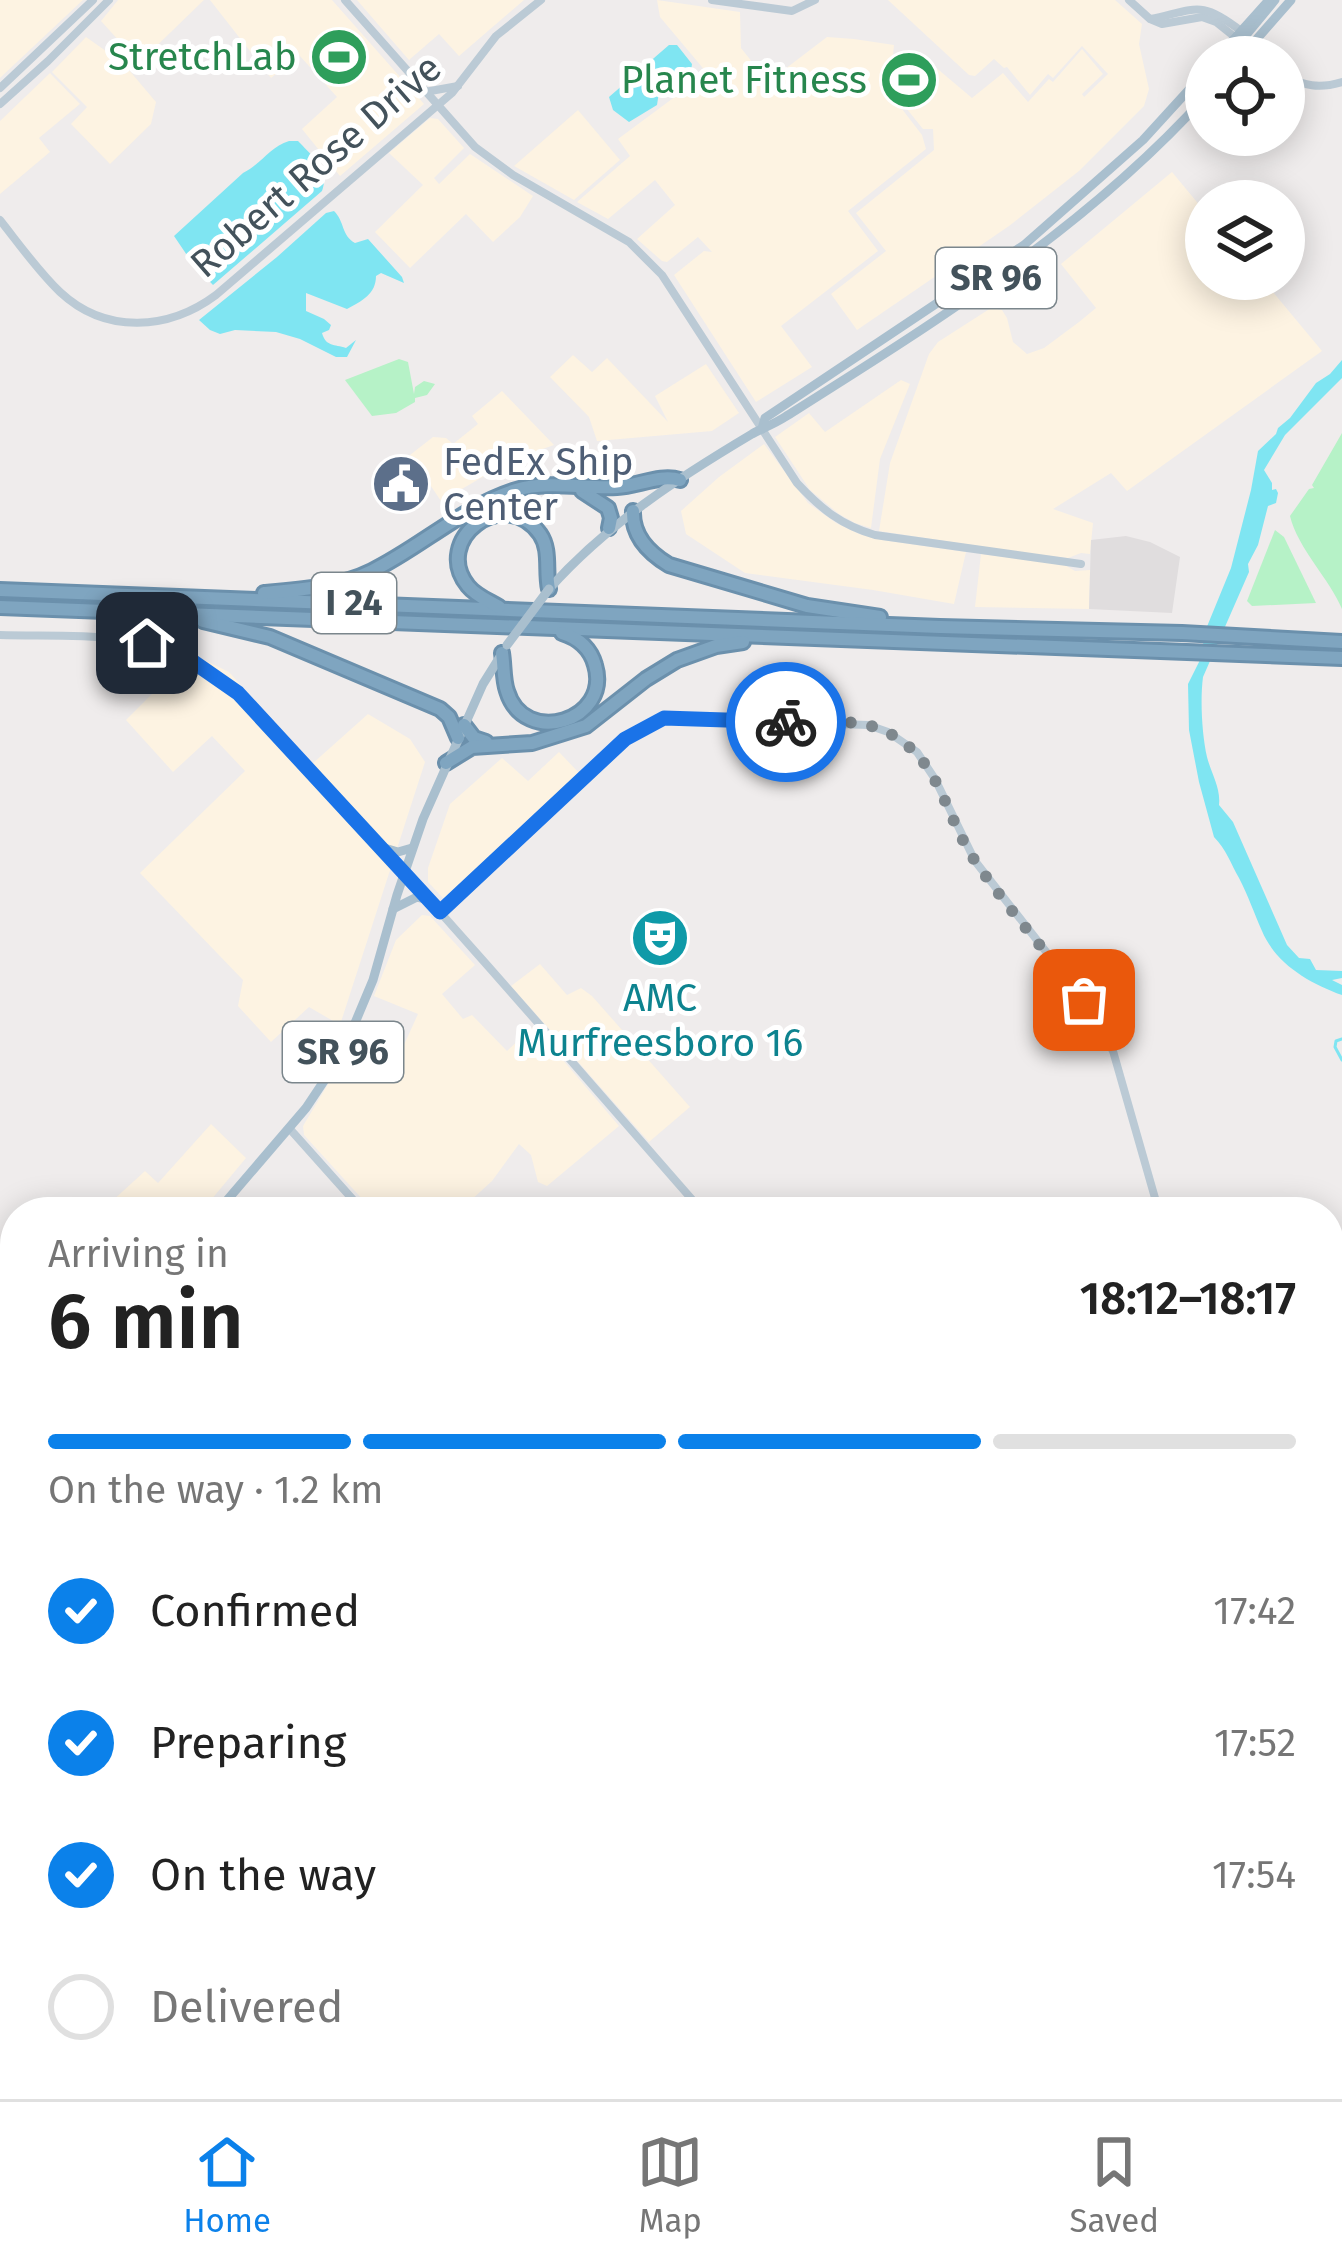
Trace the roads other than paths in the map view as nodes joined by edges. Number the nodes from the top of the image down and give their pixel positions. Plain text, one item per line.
1 (93, 0) edge
2 (110, 0) edge
3 (345, 0) edge
4 (541, 0) edge
5 (712, 0) edge
6 (815, 0) edge
7 (1129, 0) edge
8 (1272, 0) edge
9 (1291, 0) edge
10 (1172, 4) dead end
11 (1181, 11) junction
12 (1150, 19) junction
13 (1238, 36) edge
14 (1240, 36) edge
15 (1245, 36) edge
16 (1247, 36) edge
17 (1342, 82) edge
18 (1305, 85) edge
19 (459, 86) junction
20 (0, 88) edge
21 (425, 92) junction
22 (1185, 93) edge
23 (0, 104) edge
24 (437, 106) junction
25 (1185, 118) edge
26 (0, 220) edge
27 (762, 429) junction
28 (680, 480) junction
29 (545, 485) junction
30 (633, 511) junction
31 (609, 528) junction
32 (1081, 564) dead end
33 (549, 589) junction
34 (0, 590) edge
35 (203, 597) junction
36 (0, 607) edge
37 (506, 610) junction
38 (166, 613) junction
39 (538, 627) junction
40 (940, 627) junction
41 (0, 635) edge
42 (784, 638) junction
43 (1342, 641) edge
44 (505, 649) junction
45 (1342, 658) edge
46 (461, 732) junction
47 (499, 744) junction
48 (446, 763) junction
49 (381, 847) junction
50 (412, 848) junction
51 (404, 872) junction
52 (430, 900) junction
53 (393, 909) junction
54 (440, 912) junction
55 (289, 1128) junction
56 (230, 1197) edge
57 (351, 1197) edge
58 (690, 1197) edge
59 (1155, 1197) edge

1 - 20 street
2 - 23 street
3 - 21 street
4 - 19 street, Robert Rose Drive
5 - 6 street
7 - 12 street
8 - 15 main road
9 - 16 main road
10 - 11 street
11 - 12 street
11 - 14 street
12 - 13 street
17 - 18 street
19 - 21 street
19 - 24 street, Robert Rose Drive
21 - 24 street
22 - 27 main road, SR 96
24 - 26 street, Robert Rose Drive
24 - 27 street
25 - 27 main road, SR 96
27 - 28 main road, SR 96
27 - 32 street
28 - 29 highway
28 - 30 main road, SR 96
29 - 31 highway
29 - 35 highway
30 - 31 main road, SR 96
30 - 40 highway
31 - 33 main road, SR 96
33 - 37 highway
33 - 44 main road, SR 96, bridge
34 - 35 highway, I 24
35 - 37 highway, I 24
36 - 38 highway, I 24
37 - 40 highway, I 24
38 - 39 highway, I 24
38 - 46 highway
39 - 42 highway, I 24
39 - 44 highway
40 - 43 highway, I 24
41 - 49 street
42 - 45 highway, I 24
42 - 47 highway
44 - 46 main road, SR 96
46 - 47 highway
46 - 48 main road, SR 96
47 - 48 highway
48 - 50 main road, SR 96
49 - 50 main road
49 - 51 street
50 - 51 main road, SR 96
51 - 52 street
51 - 53 main road, SR 96
52 - 53 main road
52 - 54 street
53 - 55 main road, SR 96
54 - 58 street
54 - 59 street
55 - 56 main road, SR 96
55 - 57 street

